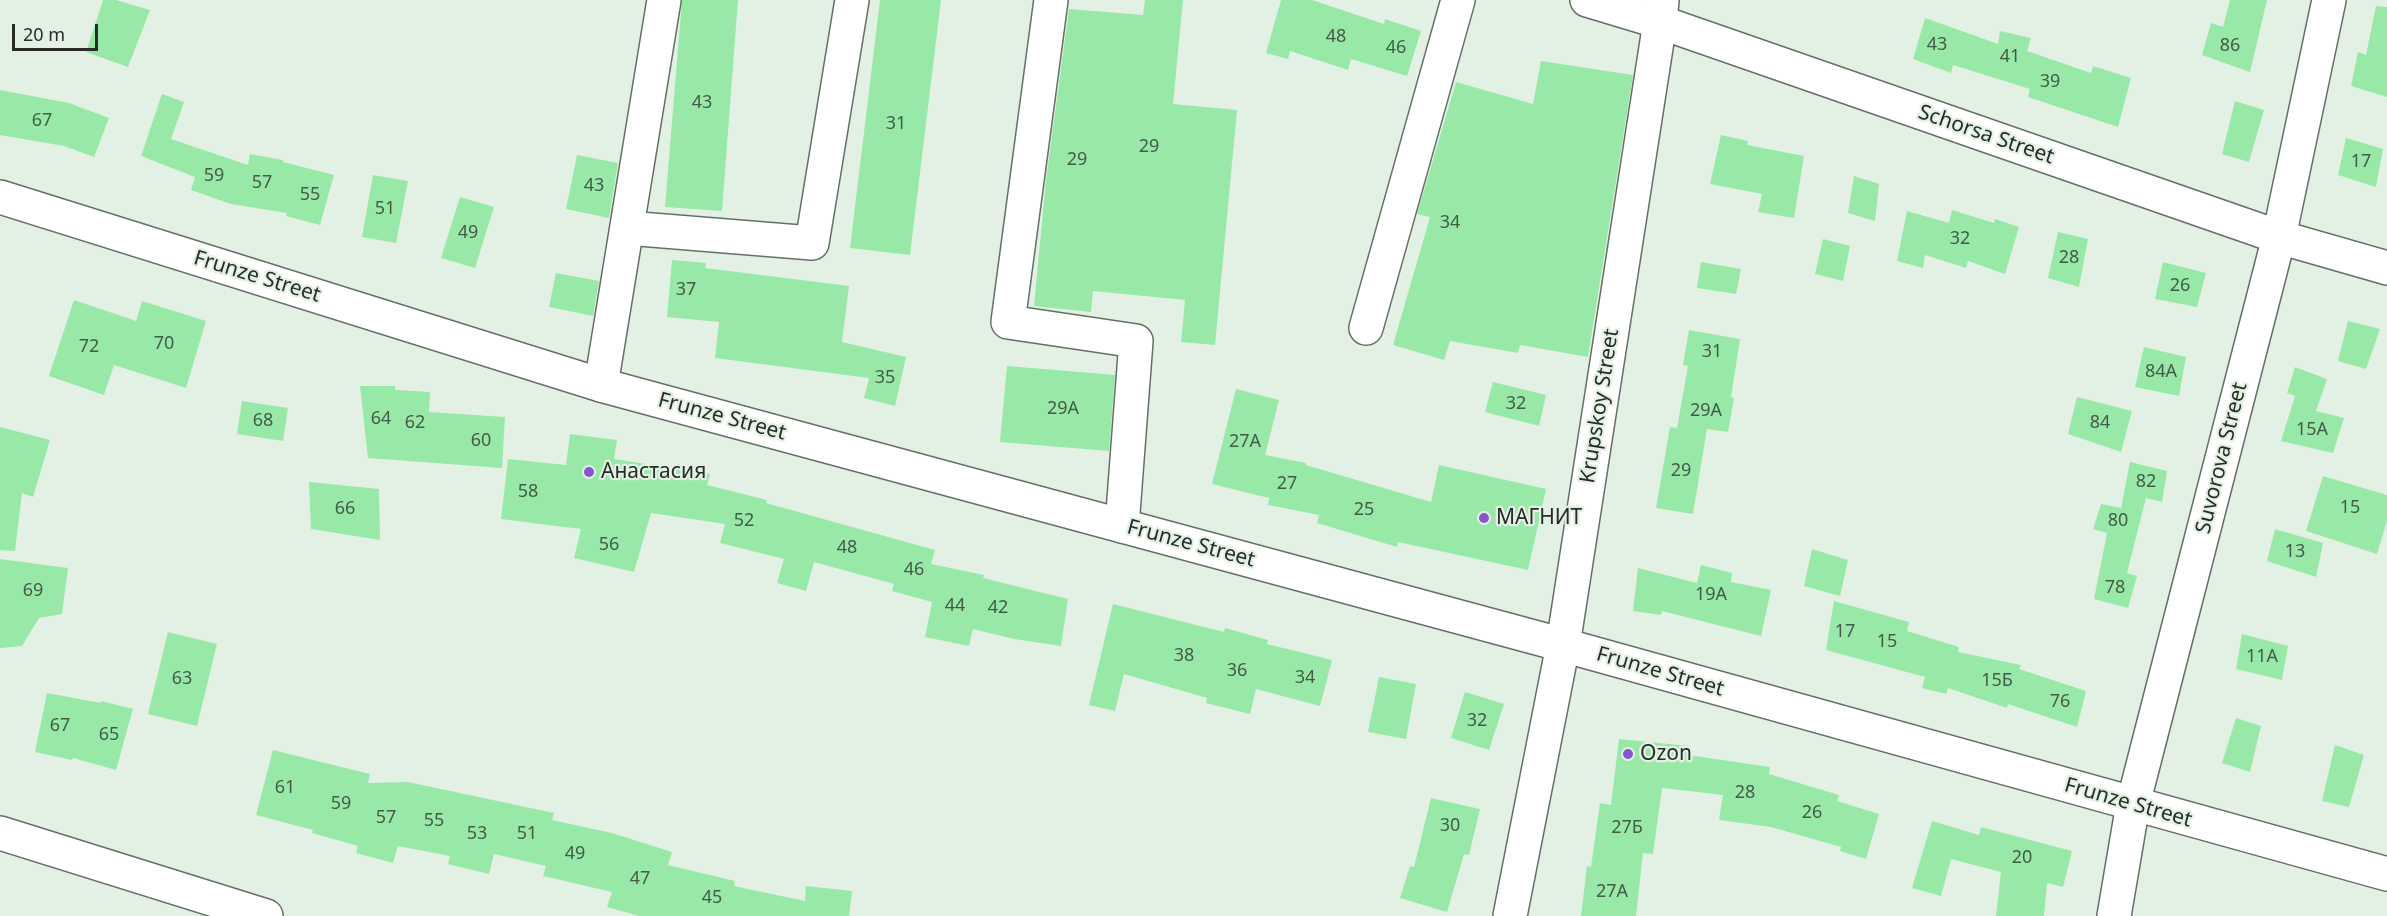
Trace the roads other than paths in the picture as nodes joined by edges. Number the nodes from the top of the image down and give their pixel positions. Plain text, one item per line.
1 (664, 0) edge
2 (852, 0) edge
3 (1051, 0) edge
4 (1458, 0) edge
5 (1587, 0) edge
6 (2329, 0) edge
7 (1661, 11) edge
8 (0, 197) edge
9 (627, 228) junction
10 (2278, 237) junction
11 (2387, 268) edge
12 (1366, 328) dead end
13 (601, 385) junction
14 (1122, 526) junction
15 (1563, 645) junction
16 (2133, 804) junction
17 (0, 833) edge
18 (2385, 868) edge
19 (266, 916) edge
20 (1509, 916) edge
21 (2114, 916) edge

1 - 9 street
2 - 9 street
3 - 14 street
4 - 12 street
5 - 7 street, Schorsa Street
6 - 10 street, Suvorova Street
7 - 10 street, Schorsa Street
7 - 15 street, Krupskoy Street
8 - 13 street, Frunze Street
9 - 13 street
10 - 11 street, Schorsa Street
10 - 16 street, Suvorova Street
13 - 14 street, Frunze Street
14 - 15 street, Frunze Street
15 - 16 street, Frunze Street
15 - 20 street, Krupskoy Street
16 - 18 street, Frunze Street
16 - 21 street, Suvorova Street
17 - 19 street

